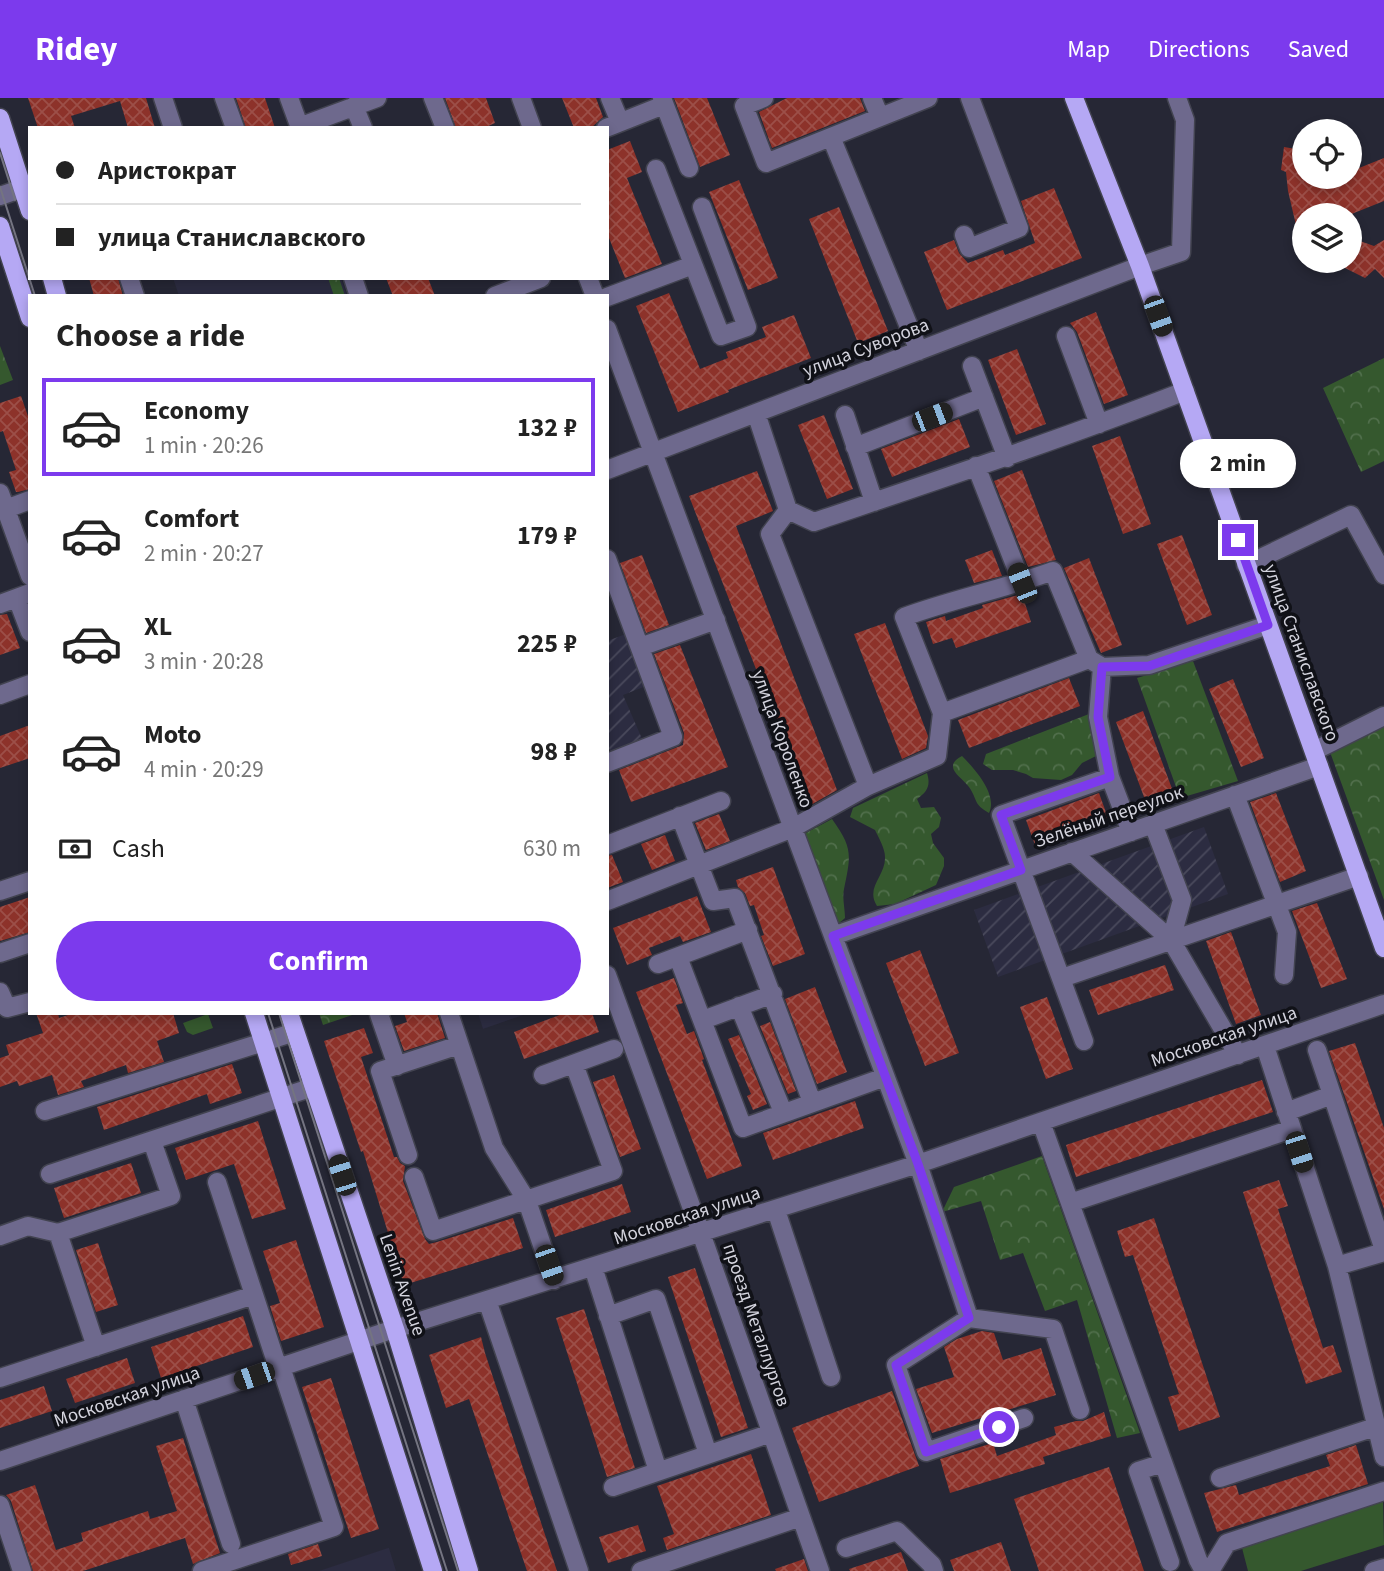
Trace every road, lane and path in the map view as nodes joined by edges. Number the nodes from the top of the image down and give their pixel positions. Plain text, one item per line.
1 (163, 98) edge
2 (224, 98) edge
3 (289, 98) edge
4 (377, 98) edge
5 (433, 98) edge
6 (521, 98) edge
7 (610, 98) edge
8 (764, 98) edge
9 (872, 98) edge
10 (928, 98) edge
11 (970, 98) edge
12 (1074, 98) edge
13 (1177, 98) edge
14 (663, 101) edge
15 (354, 106) junction
16 (880, 117) junction
17 (0, 118) edge
18 (613, 125) edge
19 (172, 126) edge
20 (233, 126) edge
21 (300, 126) edge
22 (303, 126) edge
23 (361, 126) edge
24 (444, 126) edge
25 (531, 126) edge
26 (831, 137) junction
27 (689, 168) dead end
28 (656, 169) dead end
29 (23, 188) junction
30 (0, 196) edge
31 (28, 204) edge
32 (702, 207) dead end
33 (0, 226) edge
34 (964, 235) dead end
35 (693, 265) junction
36 (1140, 266) junction
37 (536, 280) edge
38 (500, 294) edge
39 (609, 296) edge
40 (28, 312) edge
41 (609, 334) edge
42 (1066, 336) dead end
43 (919, 351) junction
44 (972, 366) dead end
45 (1185, 391) junction
46 (984, 397) junction
47 (756, 413) junction
48 (845, 415) dead end
49 (1099, 424) junction
50 (855, 447) junction
51 (653, 452) junction
52 (1007, 458) junction
53 (976, 466) junction
54 (609, 469) edge
55 (28, 500) edge
56 (3, 501) edge
57 (874, 502) junction
58 (788, 510) junction
59 (609, 564) edge
60 (1246, 565) junction
61 (28, 570) edge
62 (1384, 575) edge
63 (1022, 583) junction
64 (24, 595) edge
65 (0, 604) edge
66 (28, 620) edge
67 (716, 620) junction
68 (1268, 625) junction
69 (640, 647) junction
70 (1095, 663) junction
71 (28, 685) edge
72 (0, 695) edge
73 (942, 713) junction
74 (1384, 716) edge
75 (1316, 759) junction
76 (609, 762) edge
77 (1110, 777) junction
78 (867, 786) junction
79 (1235, 795) junction
80 (720, 801) dead end
81 (680, 816) junction
82 (1153, 824) junction
83 (793, 828) junction
84 (1131, 832) junction
85 (609, 844) edge
86 (1072, 852) junction
87 (699, 865) junction
88 (1021, 870) junction
89 (1359, 876) junction
90 (28, 882) edge
91 (0, 891) edge
92 (609, 900) edge
93 (1277, 904) junction
94 (748, 930) junction
95 (833, 936) junction
96 (1171, 940) junction
97 (28, 944) edge
98 (1384, 948) edge
99 (0, 953) edge
100 (678, 957) junction
101 (658, 964) dead end
102 (1284, 975) dead end
103 (1062, 978) junction
104 (609, 980) edge
105 (0, 992) edge
106 (773, 994) junction
107 (28, 1003) edge
108 (1384, 1004) edge
109 (739, 1006) junction
110 (255, 1015) edge
111 (290, 1015) edge
112 (379, 1015) edge
113 (450, 1015) edge
114 (703, 1020) junction
115 (295, 1032) junction
116 (1084, 1041) dead end
117 (263, 1042) junction
118 (459, 1045) junction
119 (1265, 1046) junction
120 (614, 1049) dead end
121 (1317, 1050) dead end
122 (1238, 1055) junction
123 (574, 1064) junction
124 (397, 1066) junction
125 (543, 1075) dead end
126 (885, 1077) junction
127 (313, 1087) junction
128 (1332, 1095) junction
129 (282, 1097) junction
130 (812, 1102) junction
131 (45, 1111) dead end
132 (783, 1112) junction
133 (1289, 1120) junction
134 (1041, 1122) junction
135 (152, 1141) junction
136 (408, 1155) dead end
137 (918, 1164) junction
138 (50, 1174) dead end
139 (414, 1177) dead end
140 (217, 1182) dead end
141 (527, 1201) junction
142 (1070, 1203) junction
143 (776, 1210) junction
144 (58, 1233) junction
145 (702, 1233) junction
146 (0, 1236) edge
147 (1384, 1251) edge
148 (1337, 1266) junction
149 (593, 1267) junction
150 (554, 1280) junction
151 (254, 1295) junction
152 (487, 1300) junction
153 (608, 1316) junction
154 (969, 1318) junction
155 (395, 1329) junction
156 (358, 1342) junction
157 (96, 1347) junction
158 (279, 1368) junction
159 (831, 1377) dead end
160 (0, 1378) edge
161 (184, 1399) junction
162 (1080, 1410) dead end
163 (1024, 1418) dead end
164 (1375, 1427) junction
165 (771, 1433) junction
166 (708, 1454) junction
167 (1384, 1457) edge
168 (0, 1461) edge
169 (1163, 1462) junction
170 (658, 1471) junction
171 (1220, 1478) dead end
172 (613, 1487) dead end
173 (1384, 1491) edge
174 (0, 1505) edge
175 (801, 1517) junction
176 (5, 1534) edge
177 (231, 1544) dead end
178 (846, 1548) dead end
179 (1170, 1562) dead end
180 (1384, 1568) edge
181 (22, 1571) edge
182 (202, 1571) edge
183 (433, 1571) edge
184 (469, 1571) edge
185 (579, 1571) edge
186 (640, 1571) edge
187 (820, 1571) edge
188 (934, 1571) edge
189 (1204, 1571) edge
190 (1210, 1571) edge
191 (1374, 1571) edge

1 - 19 street
2 - 20 street
3 - 21 street
4 - 15 street
5 - 24 street
6 - 25 street
7 - 18 street
8 - 26 street
9 - 16 street
10 - 16 street
11 - 34 street
12 - 36 main road, улица Станиславского
13 - 36 street, улица Суворова
14 - 18 street
14 - 27 street
15 - 22 street
15 - 23 street
16 - 26 street
17 - 29 main road
26 - 43 street
28 - 35 street
29 - 30 street
29 - 31 main road
32 - 35 street
33 - 40 main road
35 - 39 street
36 - 43 street, улица Суворова
36 - 45 main road, улица Станиславского
37 - 38 street
41 - 51 street, улица Короленко
42 - 49 street
43 - 47 street, улица Суворова
44 - 46 street
45 - 49 street
45 - 60 main road, улица Станиславского
46 - 50 street
46 - 52 street
47 - 51 street, улица Суворова
47 - 58 street
48 - 50 street
49 - 52 street
50 - 57 street
51 - 54 street, улица Суворова
51 - 67 street, улица Короленко
52 - 53 street
53 - 57 street
53 - 63 street
55 - 56 street
56 - 61 street
57 - 58 street
58 - 78 street
59 - 69 street
60 - 62 street
60 - 68 main road, улица Станиславского
63 - 70 street
63 - 73 street
64 - 65 street
64 - 66 street
67 - 69 street
67 - 83 street, улица Короленко
68 - 70 street
68 - 75 main road, улица Станиславского
69 - 76 street
70 - 73 street
70 - 77 street
71 - 72 street
73 - 78 street
74 - 75 street, Зелёный переулок
75 - 79 street, Зелёный переулок
75 - 89 main road, улица Станиславского
77 - 84 street
77 - 88 street
78 - 83 street
79 - 82 street, Зелёный переулок
79 - 93 street
80 - 81 street
81 - 85 street
81 - 87 street
82 - 84 street, Зелёный переулок
82 - 96 street
83 - 87 street
83 - 95 street, улица Короленко
84 - 86 street, Зелёный переулок
86 - 88 street, Зелёный переулок
86 - 96 street
87 - 92 street
87 - 94 street
88 - 95 street, Зелёный переулок
88 - 103 street
89 - 93 street
89 - 98 main road, улица Станиславского
90 - 91 street
93 - 96 street
93 - 102 street
94 - 100 street
94 - 106 street
95 - 126 street, улица Короленко
96 - 103 street
96 - 122 street
97 - 99 street
100 - 101 street
100 - 114 street
103 - 116 street
104 - 145 street, проезд Металлургов
105 - 107 street
106 - 109 street
106 - 130 street
108 - 119 street, Московская улица
109 - 114 street
109 - 132 street
110 - 117 main road
111 - 115 main road, Lenin Avenue
112 - 124 street
113 - 118 street
114 - 132 street
115 - 117 street
115 - 127 main road, Lenin Avenue
117 - 129 main road
117 - 131 street
118 - 124 street
118 - 141 street
119 - 122 street, Московская улица
119 - 133 street
120 - 123 street
121 - 128 street
122 - 134 street, Московская улица
123 - 125 street
123 - 141 street
124 - 136 street
126 - 130 street
126 - 137 street, улица Короленко
127 - 129 street
127 - 155 main road, Lenin Avenue
128 - 133 street
128 - 147 street
129 - 135 street
129 - 156 main road
130 - 132 street
133 - 142 street
133 - 148 street
134 - 137 street, Московская улица
134 - 142 street
135 - 138 street
135 - 144 street
137 - 143 street, Московская улица
137 - 154 street, улица Короленко
139 - 141 street
140 - 151 street
141 - 150 street
142 - 169 street
143 - 145 street, Московская улица
143 - 159 street
144 - 146 street
144 - 157 street
145 - 149 street, Московская улица
145 - 165 street, проезд Металлургов
147 - 148 street
148 - 164 street
149 - 150 street, Московская улица
149 - 153 street
150 - 152 street, Московская улица
151 - 157 street
151 - 158 street
152 - 155 street, Московская улица
152 - 185 street
153 - 166 street
153 - 170 street
154 - 162 street
154 - 163 street
155 - 156 street, Московская улица
155 - 184 main road, Lenin Avenue
156 - 158 street, Московская улица
156 - 183 main road
157 - 160 street
158 - 161 street, Московская улица
158 - 182 street
161 - 168 street, Московская улица
161 - 177 street
164 - 167 street
164 - 171 street
165 - 166 street
165 - 175 street, проезд Металлургов
166 - 170 street
169 - 179 street
169 - 189 street
170 - 172 street
173 - 190 street
174 - 176 street
175 - 186 street
175 - 187 street, проезд Металлургов
176 - 181 street
178 - 188 street
180 - 191 street

